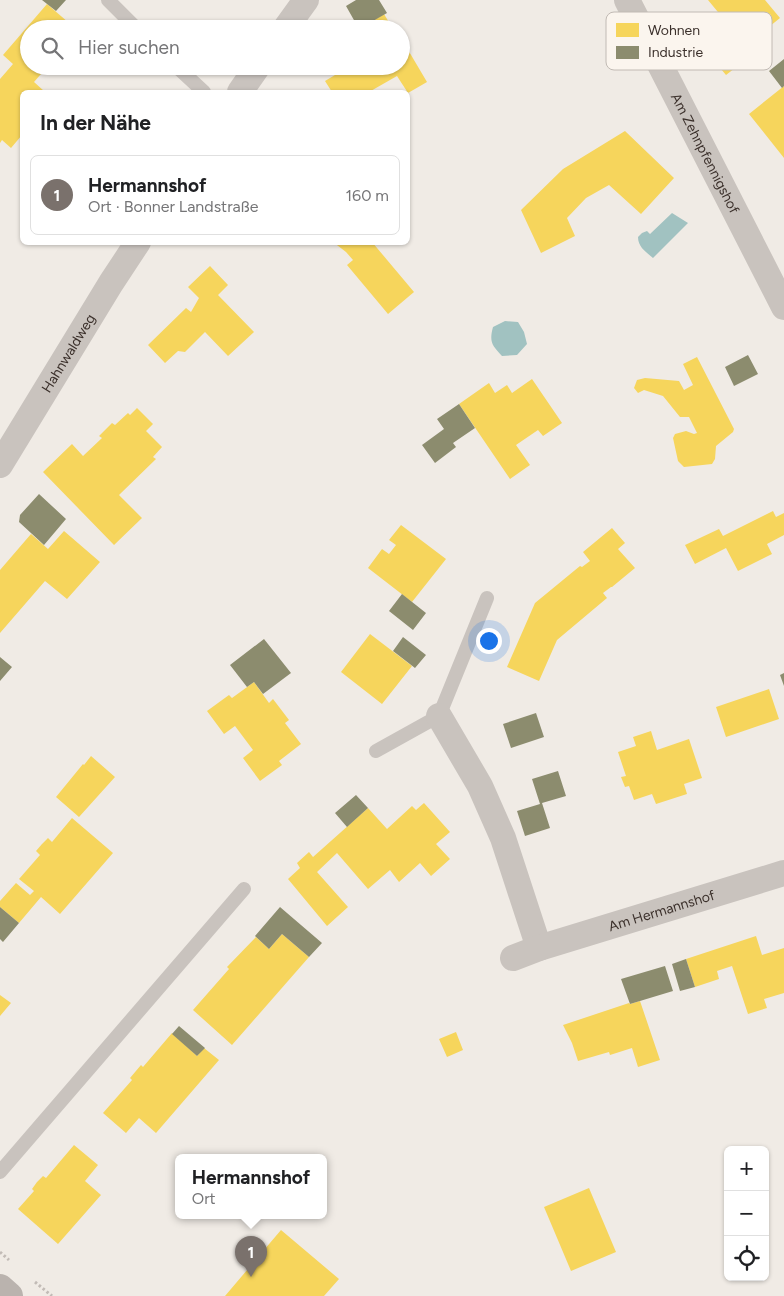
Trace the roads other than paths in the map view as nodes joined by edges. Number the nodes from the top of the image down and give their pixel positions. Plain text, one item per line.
1 (108, 0) edge
2 (306, 0) edge
3 (627, 0) edge
4 (633, 12) edge
5 (128, 20) edge
6 (292, 20) edge
7 (663, 70) edge
8 (186, 75) edge
9 (252, 75) edge
10 (202, 90) edge
11 (241, 90) edge
12 (136, 245) edge
13 (784, 307) edge
14 (0, 465) edge
15 (487, 598) dead end
16 (440, 716) junction
17 (376, 750) dead end
18 (784, 873) edge
19 (244, 889) dead end
20 (540, 948) junction
21 (513, 958) dead end
22 (0, 1172) edge
23 (0, 1288) edge
24 (9, 1296) edge

1 - 5 lane
2 - 6 street
3 - 4 street, Am Zehnpfennigshof
7 - 13 street, Am Zehnpfennigshof
8 - 10 lane
9 - 11 street
12 - 14 street, Hahnwaldweg
15 - 16 lane
16 - 17 lane
16 - 20 street
18 - 20 street, Am Hermannshof
19 - 22 lane
20 - 21 street, Am Hermannshof
23 - 24 main road

